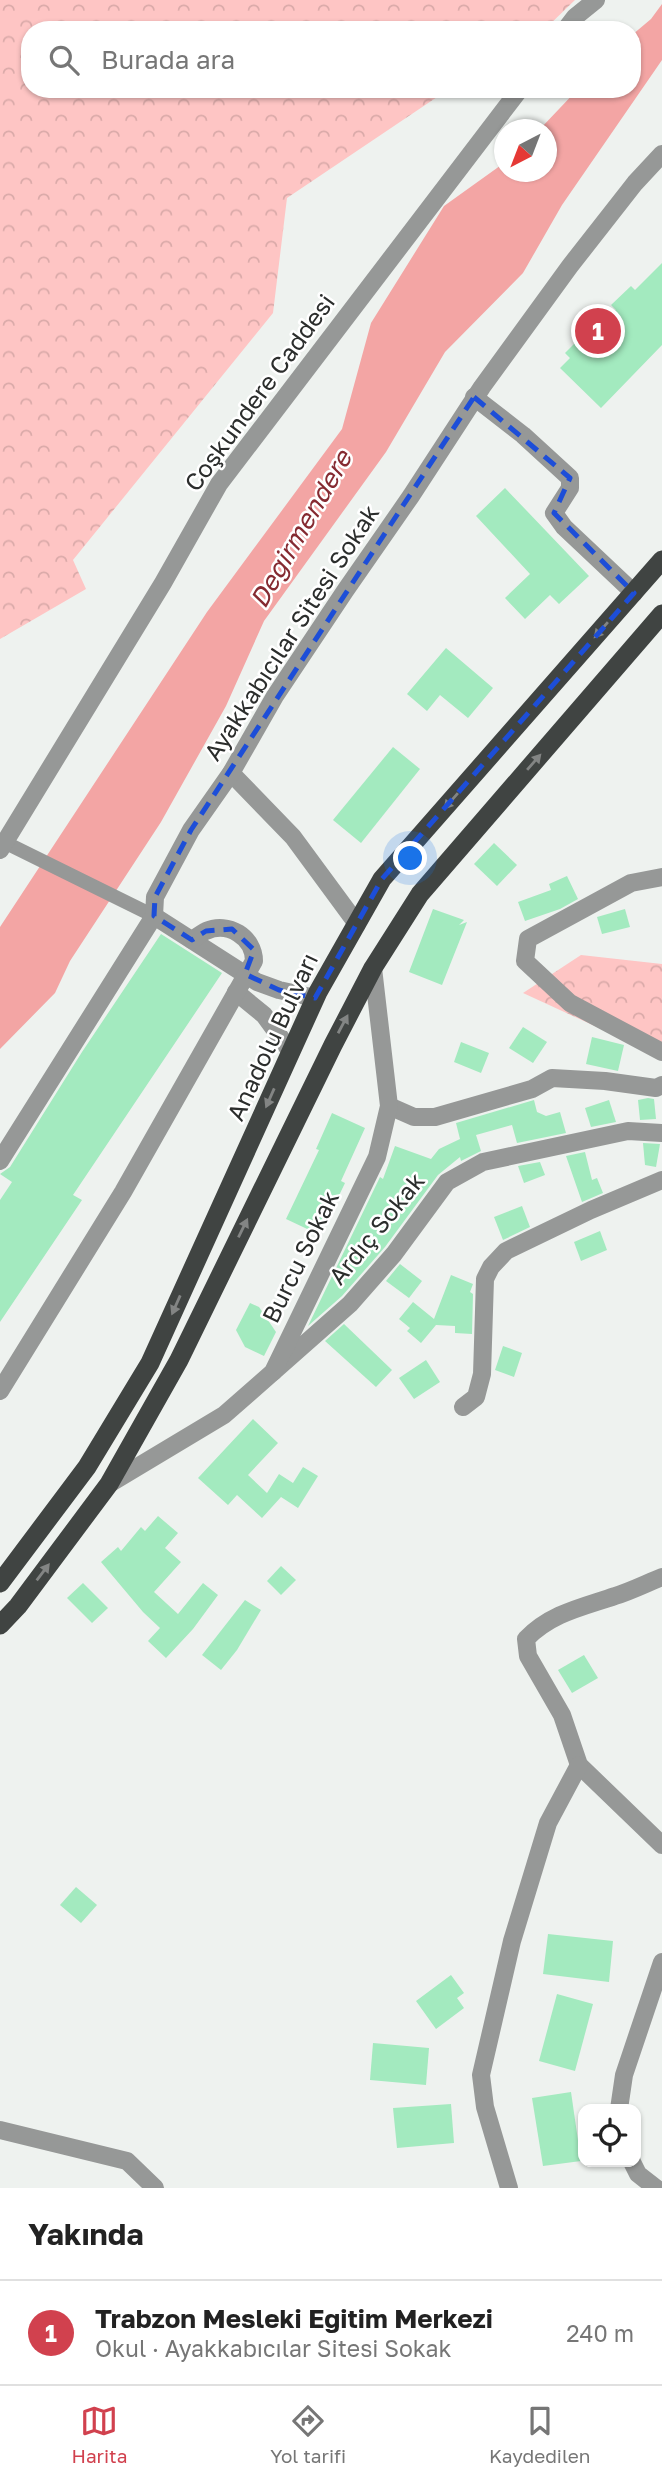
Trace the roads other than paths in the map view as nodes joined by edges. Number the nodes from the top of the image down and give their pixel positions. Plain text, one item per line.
1 (596, 0) edge
2 (572, 21) edge
3 (513, 98) edge
4 (662, 153) edge
5 (474, 397) junction
6 (662, 560) edge
7 (634, 593) junction
8 (662, 614) edge
9 (231, 773) junction
10 (6, 846) edge
11 (662, 877) edge
12 (154, 916) junction
13 (357, 924) junction
14 (192, 940) junction
15 (373, 968) junction
16 (246, 974) junction
17 (236, 992) junction
18 (315, 998) junction
19 (291, 1052) junction
20 (662, 1052) edge
21 (662, 1085) edge
22 (389, 1106) junction
23 (662, 1133) edge
24 (0, 1161) edge
25 (662, 1181) edge
26 (274, 1372) junction
27 (0, 1391) edge
28 (463, 1407) dead end
29 (109, 1485) junction
30 (662, 1577) edge
31 (0, 1583) edge
32 (0, 1625) edge
33 (579, 1765) junction
34 (662, 1845) edge
35 (662, 1962) edge
36 (620, 2104) edge
37 (0, 2130) edge
38 (634, 2167) edge
39 (155, 2188) edge
40 (509, 2188) edge
41 (656, 2188) edge

1 - 2 street
3 - 10 street, Coşkundere Caddesi
4 - 5 street, Ayakkabıcılar Sitesi Sokak
5 - 7 street
5 - 9 street, Ayakkabıcılar Sitesi Sokak
6 - 7 highway, Anadolu Bulvarı
7 -> 13 highway, Anadolu Bulvarı
15 -> 8 highway
9 - 12 street, Ayakkabıcılar Sitesi Sokak
9 - 13 street
10 - 12 street
11 - 20 street
12 - 14 street
12 - 24 street, Ayakkabıcılar Sitesi Sokak
13 - 18 highway, Anadolu Bulvarı
14 - 16 street
14 - 16 street
15 - 22 street, Burcu Sokak
29 -> 15 highway
16 - 17 street
16 - 18 street
17 - 19 street
17 - 27 street
18 - 19 highway, Anadolu Bulvarı
19 -> 31 highway, Anadolu Bulvarı
21 - 22 street
22 - 26 street, Burcu Sokak
23 - 26 street, Ardıç Sokak
25 - 28 street
26 - 29 street, Burcu Sokak
32 -> 29 highway
30 - 33 street
33 - 34 street
33 - 40 street
35 - 36 street
37 - 39 street
38 - 41 street

